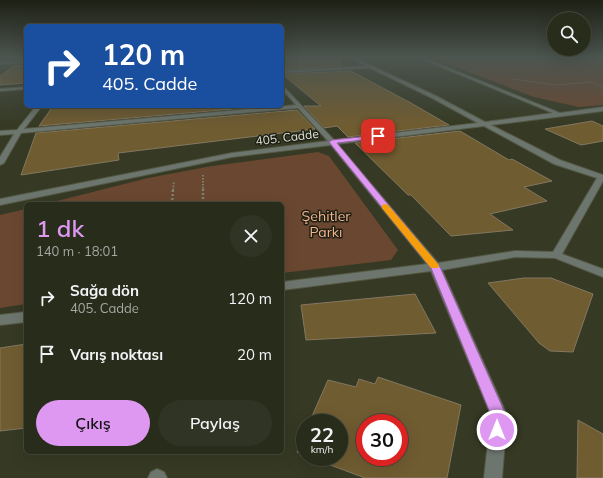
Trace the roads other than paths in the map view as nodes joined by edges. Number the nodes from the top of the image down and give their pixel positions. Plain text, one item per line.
1 (400, 80) edge
2 (476, 80) edge
3 (24, 88) edge
4 (284, 88) edge
5 (0, 90) edge
6 (300, 106) junction
7 (284, 107) edge
8 (37, 108) edge
9 (278, 108) edge
10 (603, 109) edge
11 (559, 114) junction
12 (484, 123) junction
13 (19, 131) junction
14 (0, 133) edge
15 (332, 142) junction
16 (0, 163) edge
17 (602, 178) edge
18 (0, 202) edge
19 (556, 255) junction
20 (435, 267) junction
21 (603, 273) edge
22 (284, 286) edge
23 (24, 317) edge
24 (0, 320) edge
25 (493, 478) edge

1 - 12 street
2 - 11 street
3 - 5 street
4 - 6 street
6 - 7 street
6 - 15 street
8 - 13 street
9 - 13 street
10 - 11 street, 405. Cadde
11 - 12 street, 405. Cadde
12 - 15 street, 405. Cadde
12 - 17 street
13 - 14 street
13 - 16 street
15 - 18 street, 405. Cadde
15 - 20 street
17 - 19 street
19 - 20 street
19 - 21 street
20 - 22 street
20 - 25 street
23 - 24 street

